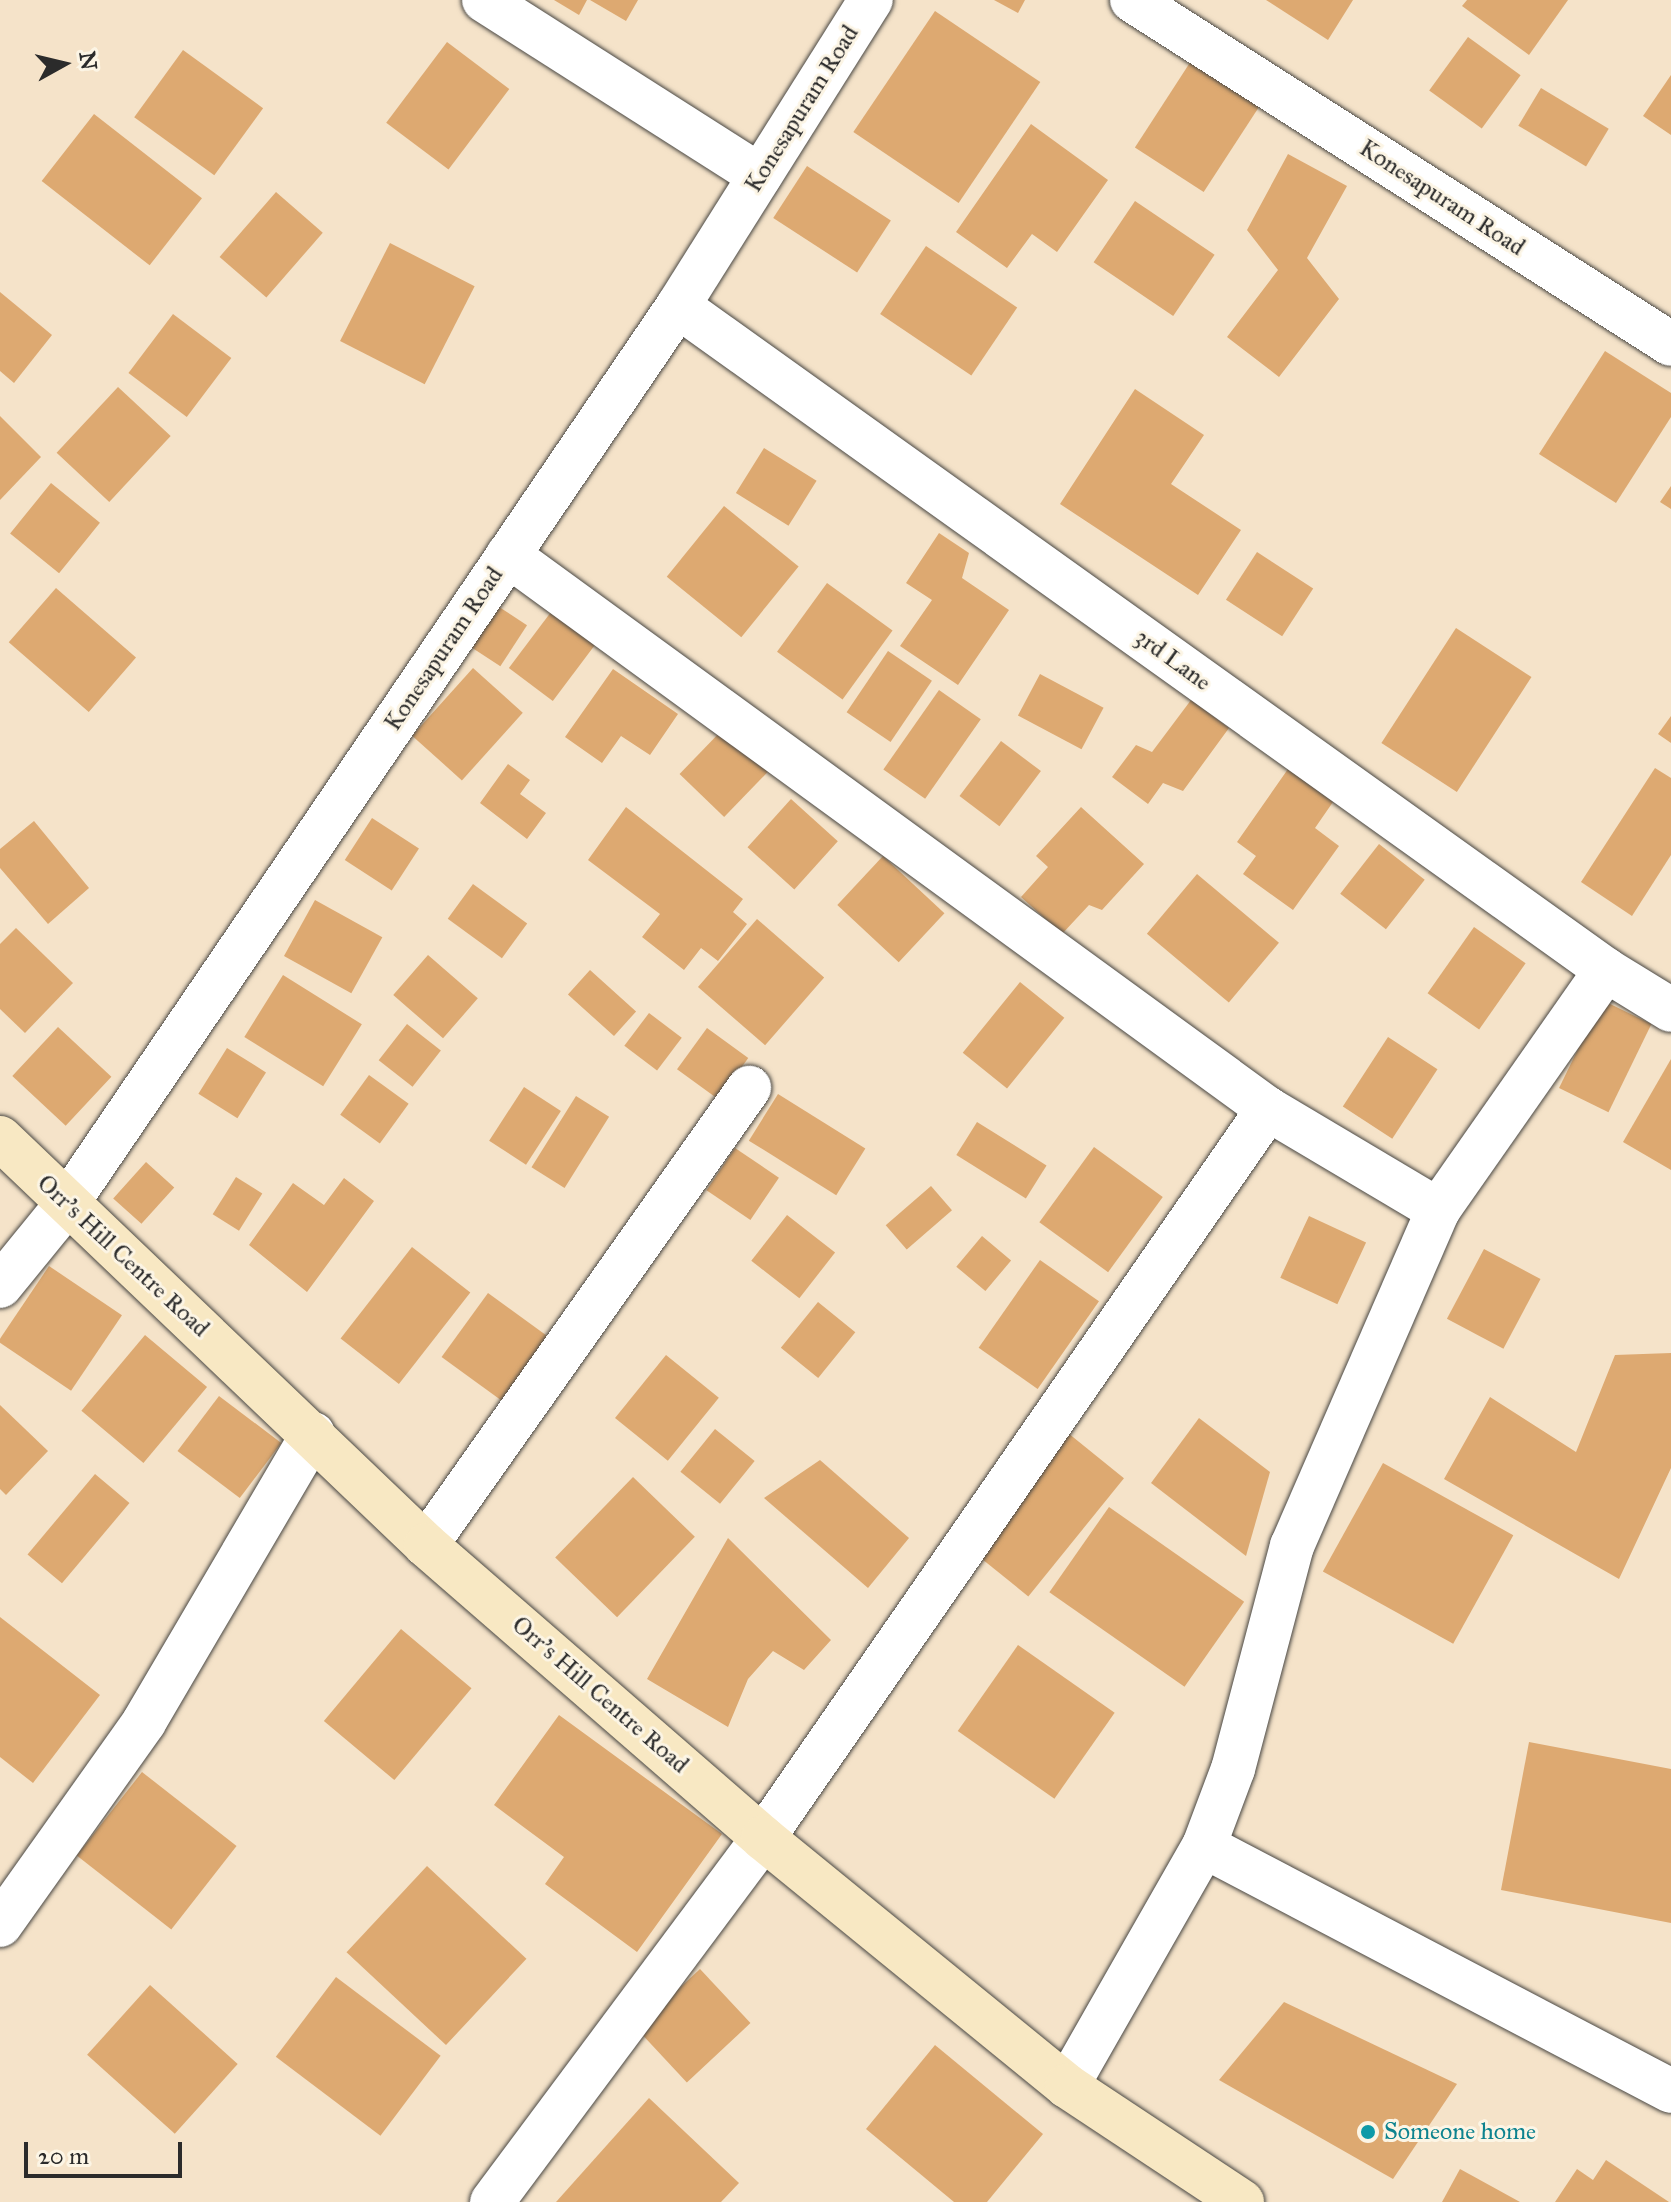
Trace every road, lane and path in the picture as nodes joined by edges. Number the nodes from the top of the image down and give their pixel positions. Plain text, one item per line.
1 (484, 0) edge
2 (871, 0) edge
3 (1132, 0) edge
4 (760, 176) junction
5 (678, 306) junction
6 (1671, 344) edge
7 (508, 555) junction
8 (1606, 970) junction
9 (1671, 1010) edge
10 (749, 1088) dead end
11 (1268, 1109) junction
12 (0, 1138) edge
13 (66, 1205) junction
14 (1438, 1210) junction
15 (0, 1286) edge
16 (313, 1434) junction
17 (426, 1545) junction
18 (763, 1838) junction
19 (1204, 1846) junction
20 (0, 1925) edge
21 (1067, 2086) junction
22 (1671, 2091) edge
23 (492, 2202) edge
24 (1242, 2202) edge

1 - 4 street
2 - 4 street, Konesapuram Road
3 - 6 street, Konesapuram Road
4 - 5 street, Konesapuram Road
5 - 7 street, Konesapuram Road
5 - 8 street, 3rd Lane
7 - 11 street
7 - 13 street, Konesapuram Road
8 - 9 street, 3rd Lane
8 - 14 street
10 - 17 street
11 - 14 street
11 - 18 street
12 - 13 street, Orr's Hill Centre Road
13 - 15 street, Konesapuram Road
13 - 16 street, Orr's Hill Centre Road
14 - 19 street
16 - 17 street, Orr's Hill Centre Road
16 - 20 street
17 - 18 street, Orr's Hill Centre Road
18 - 21 street, Orr's Hill Centre Road
18 - 23 street
19 - 21 street
19 - 22 street
21 - 24 street, Orr's Hill Centre Road

